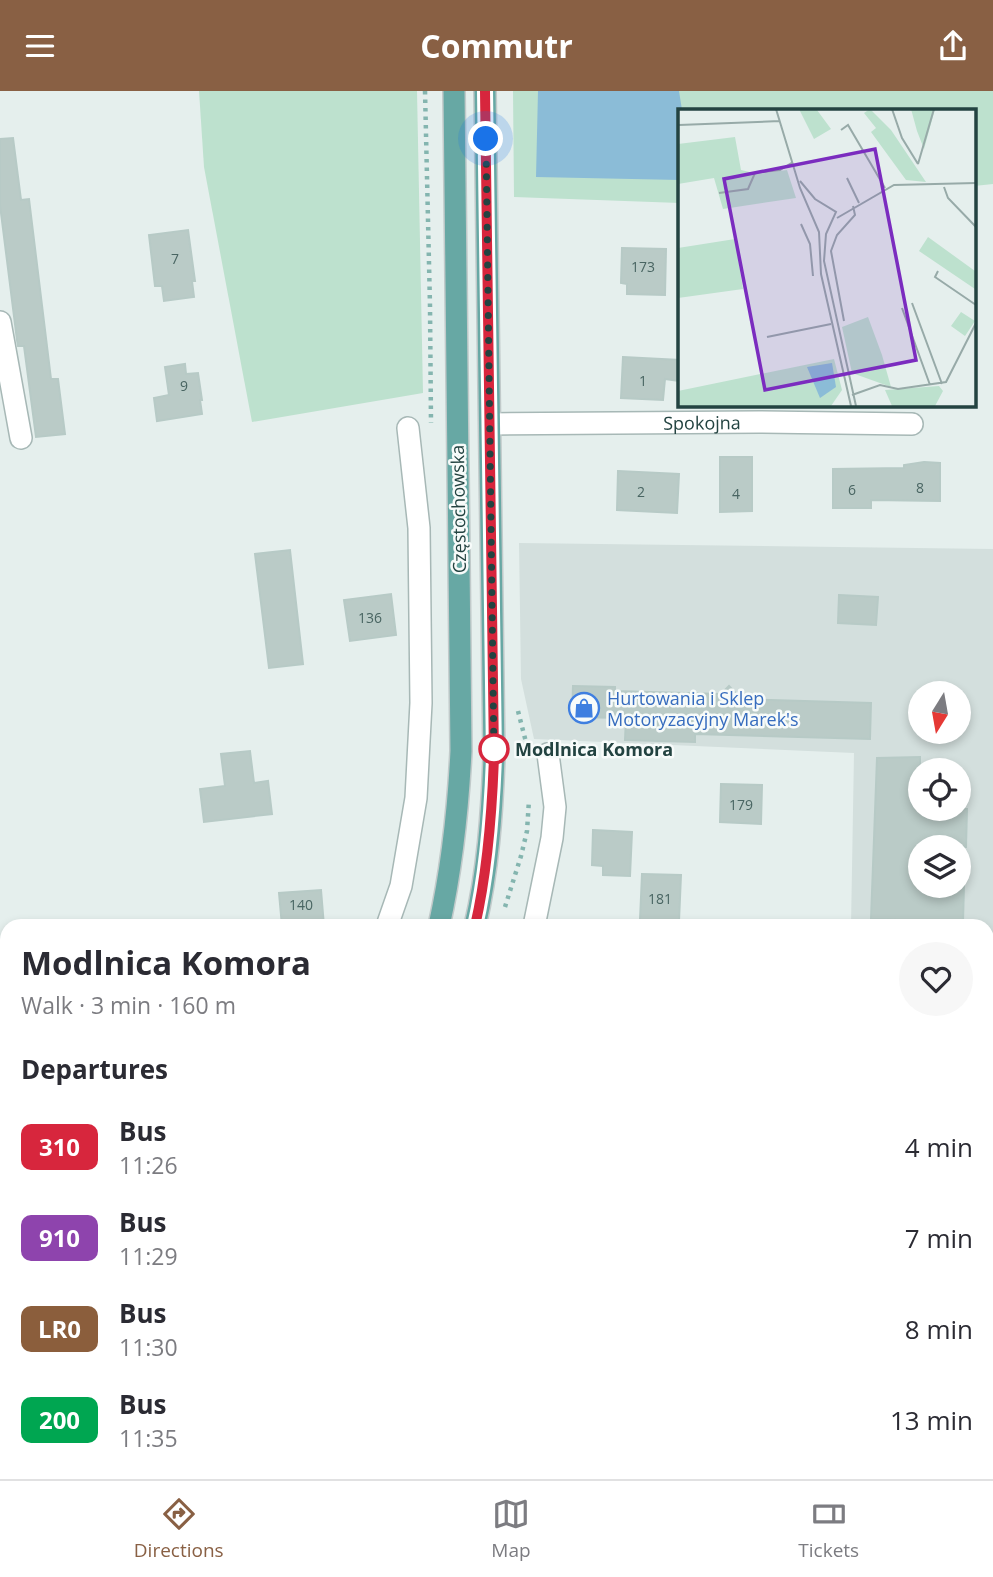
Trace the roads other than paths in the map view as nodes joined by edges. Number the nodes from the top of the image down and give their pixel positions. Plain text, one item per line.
1 (454, 91) edge
2 (485, 91) edge
3 (0, 322) edge
4 (490, 424) junction
5 (912, 424) dead end
6 (408, 428) dead end
7 (21, 438) dead end
8 (548, 754) dead end
9 (389, 919) edge
10 (441, 919) edge
11 (476, 919) edge
12 (535, 919) edge

1 - 10 main road, Częstochowska
2 - 4 main road, Częstochowska
3 - 7 street
4 - 5 street, Spokojna
4 - 11 main road, Częstochowska
6 - 9 street
8 - 12 street

